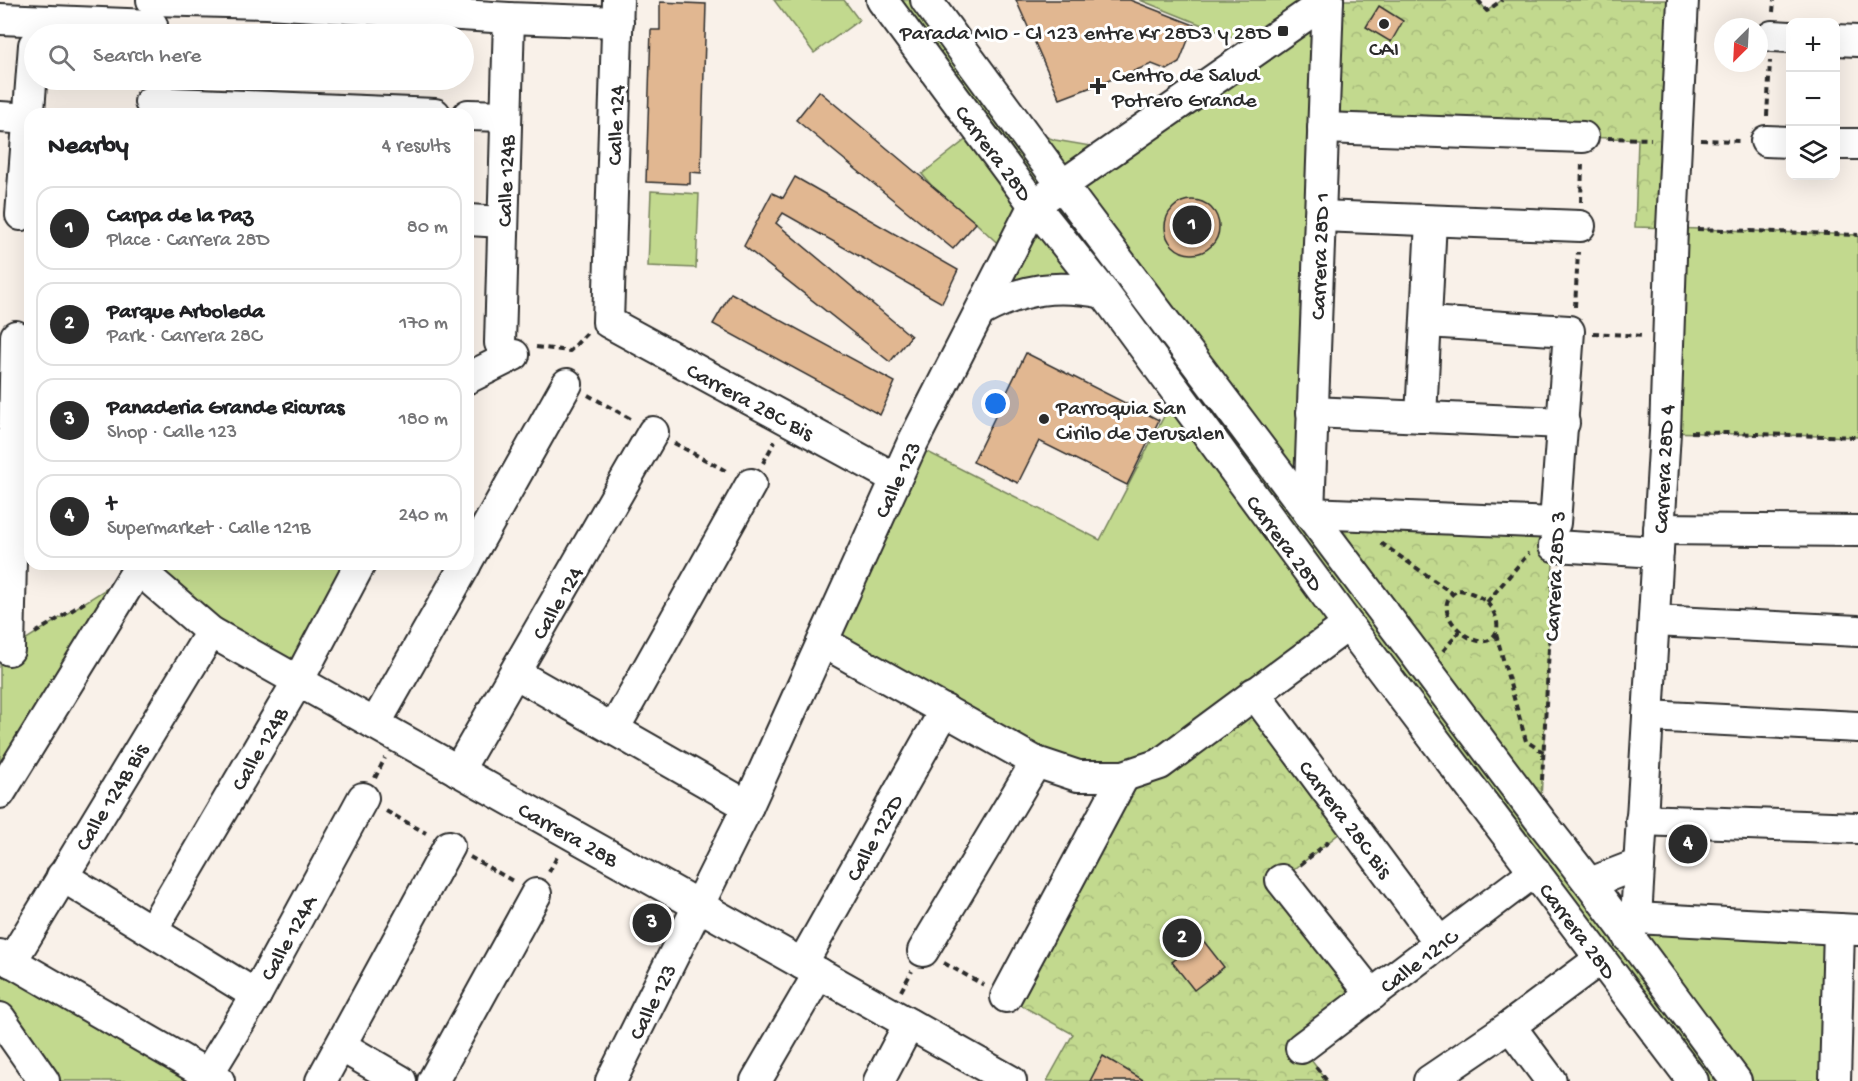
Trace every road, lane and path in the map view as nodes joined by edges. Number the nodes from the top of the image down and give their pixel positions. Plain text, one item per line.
1 (882, 0) edge
2 (926, 0) edge
3 (1328, 0) edge
4 (1478, 0) edge
5 (1502, 0) edge
6 (1683, 0) edge
7 (1774, 0) edge
8 (268, 1) edge
9 (618, 11) edge
10 (152, 15) edge
11 (508, 18) junction
12 (0, 19) edge
13 (94, 24) edge
14 (24, 29) edge
15 (1781, 37) edge
16 (1840, 40) edge
17 (1858, 41) edge
18 (24, 78) edge
19 (150, 99) edge
20 (236, 108) edge
21 (474, 115) edge
22 (506, 117) junction
23 (14, 118) edge
24 (1323, 128) junction
25 (1583, 137) dead end
26 (1678, 139) junction
27 (1778, 142) edge
28 (1840, 144) edge
29 (1858, 144) edge
30 (1062, 185) junction
31 (1034, 205) junction
32 (17, 215) edge
33 (1320, 216) junction
34 (474, 220) edge
35 (1431, 221) junction
36 (503, 222) junction
37 (1580, 226) dead end
38 (1672, 228) junction
39 (1858, 235) edge
40 (1104, 293) junction
41 (981, 311) junction
42 (608, 322) junction
43 (1427, 322) junction
44 (1577, 332) junction
45 (15, 336) edge
46 (1669, 337) junction
47 (514, 348) junction
48 (474, 374) edge
49 (567, 384) dead end
50 (1312, 412) junction
51 (1421, 417) junction
52 (1563, 423) junction
53 (653, 432) dead end
54 (1665, 432) junction
55 (7, 436) edge
56 (1858, 437) edge
57 (895, 478) junction
58 (751, 484) dead end
59 (1308, 513) junction
60 (1858, 531) edge
61 (1555, 534) junction
62 (6, 539) edge
63 (1378, 541) dead end
64 (1658, 541) junction
65 (474, 549) edge
66 (135, 570) edge
67 (140, 570) edge
68 (357, 570) edge
69 (463, 570) edge
70 (1452, 593) junction
71 (88, 600) dead end
72 (1487, 602) junction
73 (1654, 621) junction
74 (1348, 625) junction
75 (1858, 631) edge
76 (211, 632) junction
77 (1496, 634) junction
78 (823, 642) junction
79 (9, 650) joint
80 (516, 673) junction
81 (298, 681) junction
82 (1254, 693) junction
83 (945, 710) junction
84 (1648, 716) junction
85 (375, 724) junction
86 (1858, 727) edge
87 (614, 729) junction
88 (1544, 752) junction
89 (1036, 762) junction
90 (458, 771) junction
91 (1124, 776) junction
92 (0, 793) edge
93 (363, 798) dead end
94 (748, 806) junction
95 (1540, 820) junction
96 (1641, 820) junction
97 (1351, 824) junction
98 (1858, 828) edge
99 (450, 846) dead end
100 (1639, 864) junction
101 (1535, 871) junction
102 (62, 876) junction
103 (1281, 880) joint
104 (1590, 883) junction
105 (536, 894) dead end
106 (698, 905) junction
107 (1632, 928) junction
108 (152, 930) junction
109 (1848, 930) edge
110 (1440, 943) junction
111 (923, 951) junction
112 (5, 958) edge
113 (1600, 959) junction
114 (811, 969) junction
115 (256, 995) junction
116 (1371, 995) junction
117 (1006, 997) joint
118 (0, 1018) edge
119 (899, 1018) junction
120 (1510, 1026) junction
121 (341, 1046) junction
122 (1301, 1048) dead end
123 (995, 1077) edge
124 (214, 1078) edge
125 (44, 1081) edge
126 (321, 1081) edge
127 (401, 1081) edge
128 (433, 1081) edge
129 (611, 1081) edge
130 (756, 1081) edge
131 (879, 1081) edge
132 (1429, 1081) edge
133 (1551, 1081) edge
134 (1693, 1081) edge
135 (1736, 1081) edge
136 (1835, 1081) edge

1 - 31 street, Carrera 28D
2 - 30 street, Carrera 28D
3 - 24 street, Carrera 28D 1
3 - 30 street, Calle 123
4 - 5 path
6 - 26 street, Carrera 28D 4
7 - 15 path
8 - 10 street
8 - 11 street
9 - 11 street
9 - 42 street, Calle 124
10 - 13 street
11 - 22 street, Calle 124B
12 - 14 street
15 - 27 path
16 - 17 street
18 - 23 street
19 - 20 street
21 - 22 street
22 - 36 street, Calle 124B
23 - 32 street
24 - 25 street
24 - 33 street, Carrera 28D 1
26 - 27 path
26 - 38 street, Carrera 28D 4
28 - 29 street
30 - 31 street, Calle 123
30 - 59 street, Carrera 28D
31 - 40 street, Carrera 28D
31 - 41 street, Calle 123
33 - 35 street
33 - 50 street, Carrera 28D 1
34 - 36 street
35 - 37 street
35 - 43 street
36 - 47 street, Calle 124B
38 - 39 path
38 - 46 street, Carrera 28D 4
40 - 41 street
40 - 74 street, Carrera 28D
41 - 57 street, Calle 123
42 - 47 path
42 - 57 street, Carrera 28C Bis
43 - 44 street
43 - 51 street
44 - 46 path
44 - 52 street, Carrera 28D 3
45 - 55 street
46 - 54 street, Carrera 28D 4
47 - 48 street
49 - 65 street
50 - 51 street
50 - 59 street, Carrera 28D 1
51 - 52 street
52 - 61 street, Carrera 28D 3
53 - 80 street, Calle 124
54 - 56 path
54 - 64 street, Carrera 28D 4
55 - 62 street
57 - 78 street, Calle 123
58 - 87 street
59 - 61 street
59 - 95 street, Carrera 28D
60 - 64 street
61 - 64 street
61 - 72 path
61 - 88 path, Carrera 28D 3
62 - 79 street
63 - 70 path
64 - 73 street, Carrera 28D 4
66 - 92 street
67 - 76 street, Carrera 28B
68 - 81 street, Calle 124B
69 - 85 street
70 - 72 path
70 - 77 path
71 - 79 path
72 - 77 path
73 - 75 street
73 - 84 street, Carrera 28D 4
74 - 82 street
74 - 101 street, Carrera 28D
76 - 81 street, Carrera 28B
76 - 102 street, Calle 124B Bis
77 - 88 path
78 - 83 street
78 - 94 street, Calle 123
80 - 87 street
80 - 90 street, Calle 124
81 - 85 street, Carrera 28B
81 - 108 street, Calle 124B
82 - 91 street
82 - 97 street, Carrera 28C Bis
83 - 89 street
83 - 114 street, Calle 122D
84 - 86 street
84 - 96 street, Carrera 28D 4
85 - 90 street, Carrera 28B
87 - 94 street
88 - 95 path, Carrera 28D 3
89 - 91 street
89 - 111 street
90 - 106 street, Carrera 28B
91 - 117 street
93 - 115 street, Calle 124A
94 - 106 street, Calle 123
95 - 104 street, Carrera 28D
96 - 98 street
96 - 100 street, Carrera 28D 4
97 - 103 path
97 - 110 street, Carrera 28C Bis
99 - 121 street
100 - 104 street
100 - 107 street, Carrera 28D 4
101 - 110 street, Calle 121C
101 - 113 street, Carrera 28D
102 - 108 street
102 - 112 street, Calle 124B Bis
103 - 116 street
104 - 107 street, Carrera 28D
105 - 128 street
106 - 114 street, Carrera 28B
106 - 129 street, Calle 123
107 - 109 street
107 - 135 street, Carrera 28D
108 - 115 street
109 - 136 street
110 - 116 street, Calle 121C
111 - 117 path
111 - 119 path
112 - 124 street
113 - 120 street
113 - 134 street, Carrera 28D
114 - 119 street, Carrera 28B
114 - 130 street, Calle 122D
115 - 124 street, Calle 124A
116 - 122 street, Calle 121C
118 - 125 street
119 - 123 street, Carrera 28B
119 - 131 street
120 - 132 street
120 - 133 street
121 - 126 street
121 - 127 street

